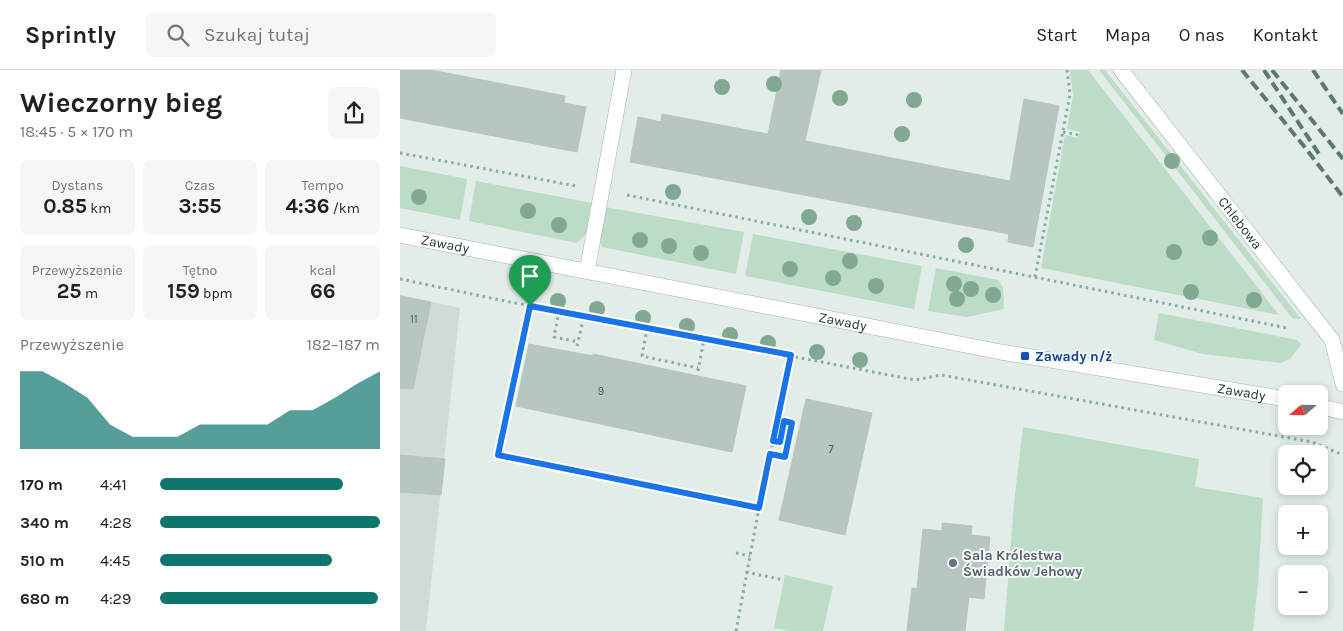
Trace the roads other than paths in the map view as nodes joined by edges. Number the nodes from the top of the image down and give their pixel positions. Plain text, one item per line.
1 (624, 70) edge
2 (1121, 70) edge
3 (400, 235) edge
4 (587, 271) junction
5 (1343, 384) edge
6 (1278, 398) edge
7 (1328, 408) edge
8 (1343, 412) edge

1 - 4 street
2 - 5 street, Chlebowa
3 - 4 street, Zawady
4 - 6 street, Zawady
7 - 8 street

